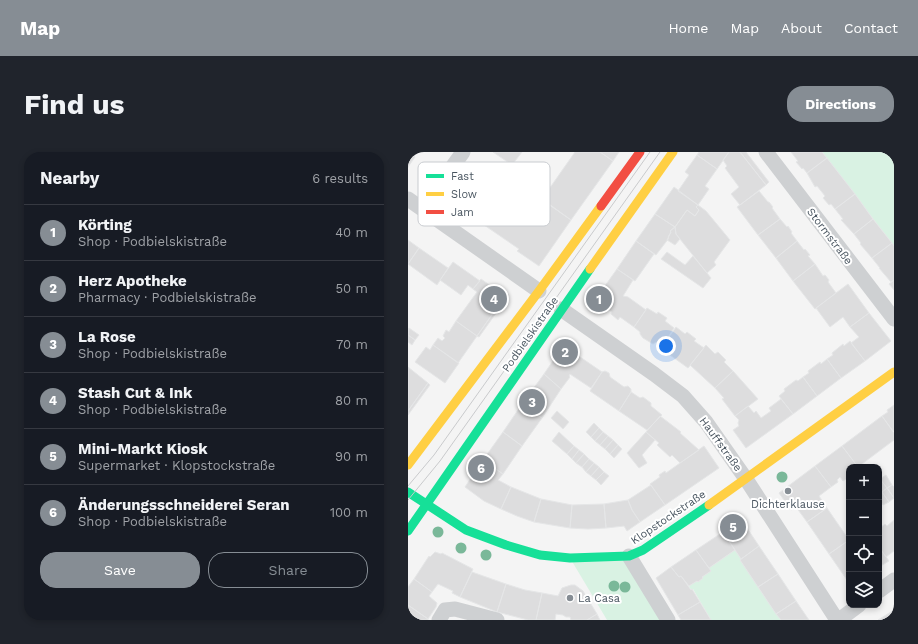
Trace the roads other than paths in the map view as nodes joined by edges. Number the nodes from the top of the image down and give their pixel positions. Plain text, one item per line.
1 (463, 152) edge
2 (640, 152) edge
3 (673, 152) edge
4 (766, 152) edge
5 (456, 162) edge
6 (408, 199) edge
7 (418, 207) edge
8 (445, 226) edge
9 (539, 291) junction
10 (561, 309) junction
11 (894, 319) edge
12 (894, 372) edge
13 (408, 465) edge
14 (746, 479) junction
15 (408, 492) edge
16 (426, 505) junction
17 (408, 531) edge
18 (629, 556) junction
19 (894, 580) edge
20 (882, 589) edge
21 (855, 608) edge
22 (439, 620) edge
23 (497, 620) edge
24 (668, 620) edge
25 (838, 620) edge

1 - 5 street
2 - 9 main road, Podbielskistraße
3 - 10 main road, Podbielskistraße
4 - 11 street, Stormstraße
6 - 7 street
8 - 9 street
9 - 13 main road, Podbielskistraße
10 - 14 street, Hauffstraße
10 - 16 main road, Podbielskistraße
12 - 14 main road, Klopstockstraße
14 - 18 main road, Klopstockstraße
14 - 25 street, Hauffstraße
15 - 16 main road, Klopstockstraße
16 - 17 main road, Podbielskistraße
16 - 18 main road, Klopstockstraße
18 - 24 street
19 - 20 street
21 - 25 street
22 - 23 street

